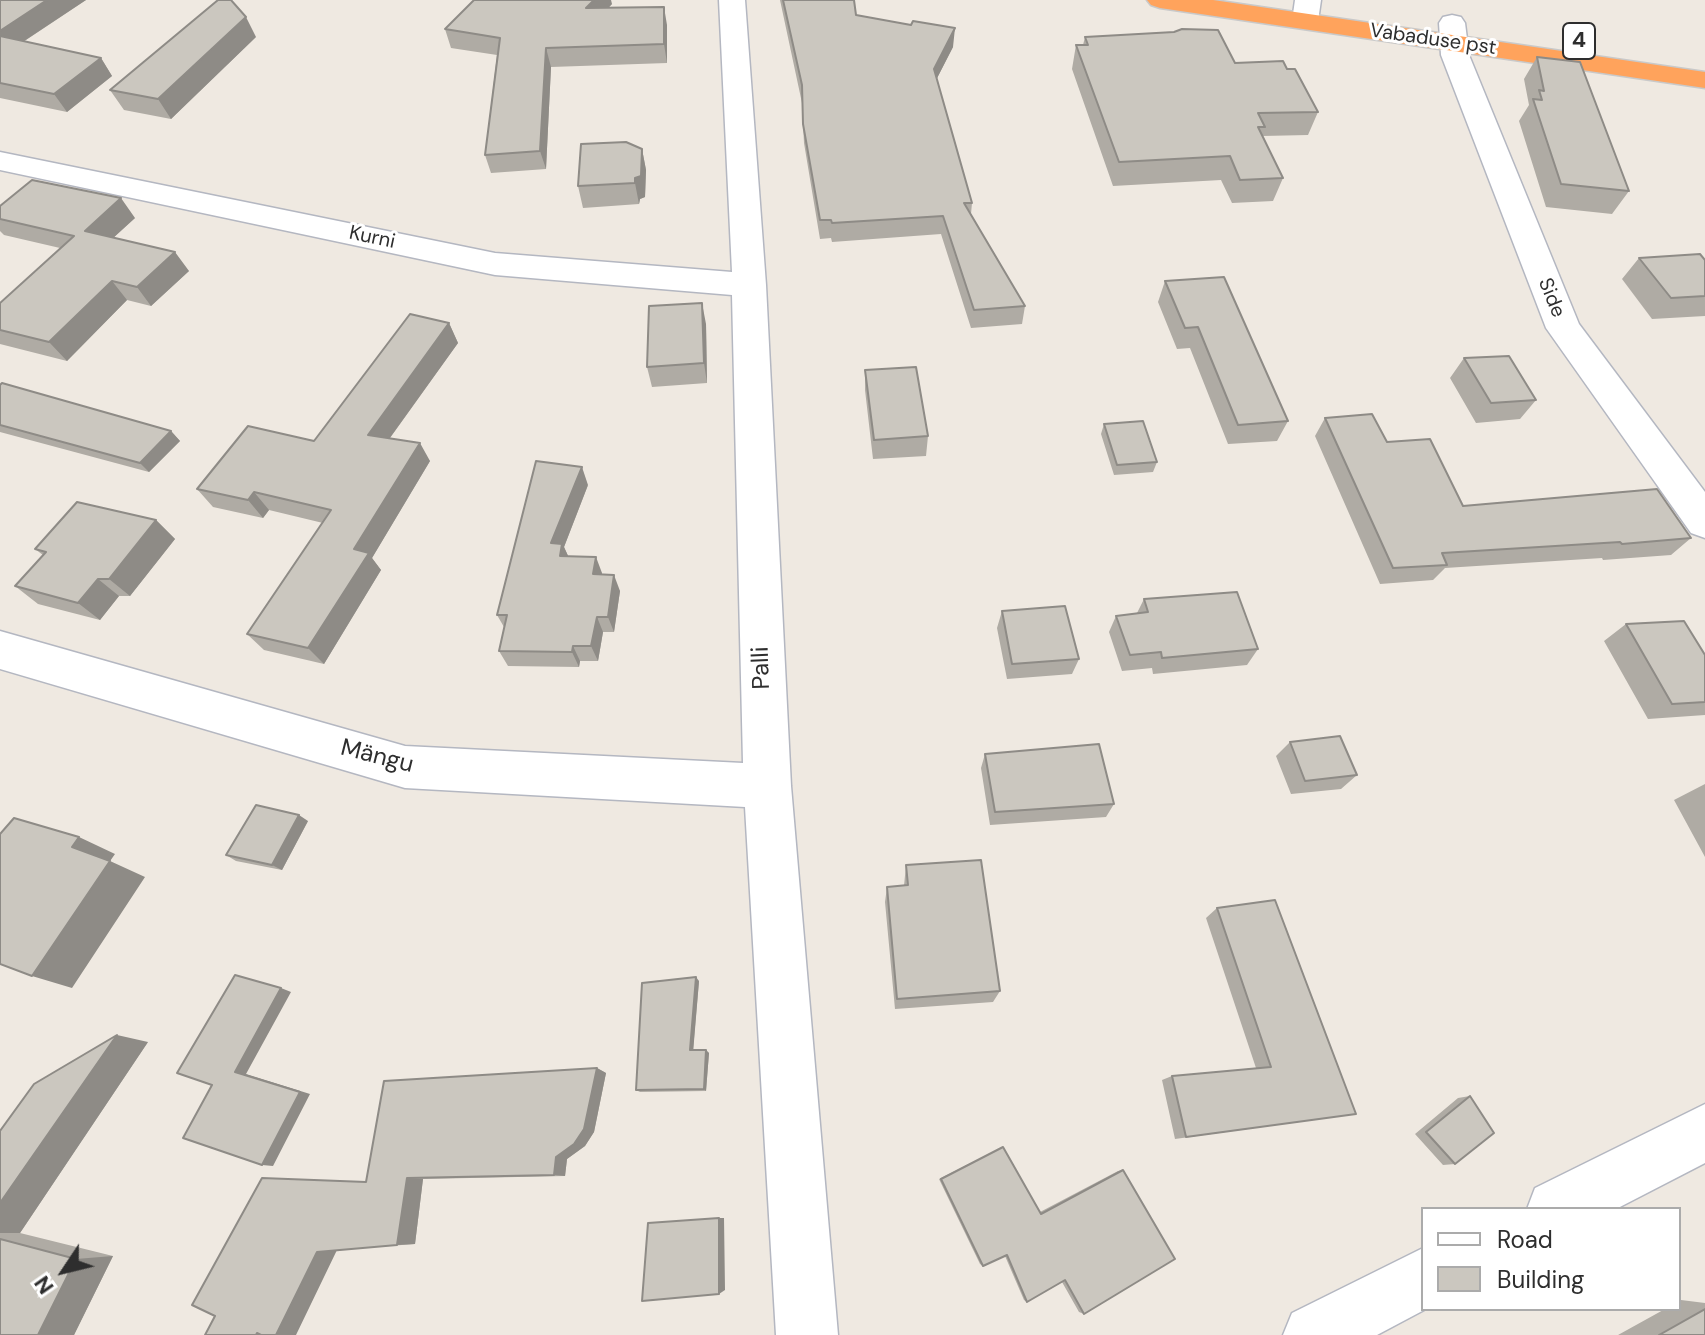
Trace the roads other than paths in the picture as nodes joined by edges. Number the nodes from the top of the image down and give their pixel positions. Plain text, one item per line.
1 (732, 0) edge
2 (1160, 0) edge
3 (1302, 6) edge
4 (1453, 33) junction
5 (1705, 60) edge
6 (1705, 80) edge
7 (0, 161) edge
8 (749, 285) junction
9 (1705, 522) edge
10 (0, 650) edge
11 (767, 786) junction
12 (1705, 1132) edge
13 (1560, 1207) edge
14 (1421, 1279) edge
15 (807, 1335) edge
16 (1314, 1335) edge

1 - 8 street, Palli
2 - 3 highway, Vabaduse pst / 4
3 - 4 highway, Vabaduse pst / 4
4 - 5 highway, Vabaduse pst / 4
4 - 6 highway, Vabaduse pst / 4
4 - 9 street, Side
7 - 8 street, Kurni
8 - 11 street, Palli
10 - 11 street, Mängu
11 - 15 street, Palli
12 - 13 street
14 - 16 street

